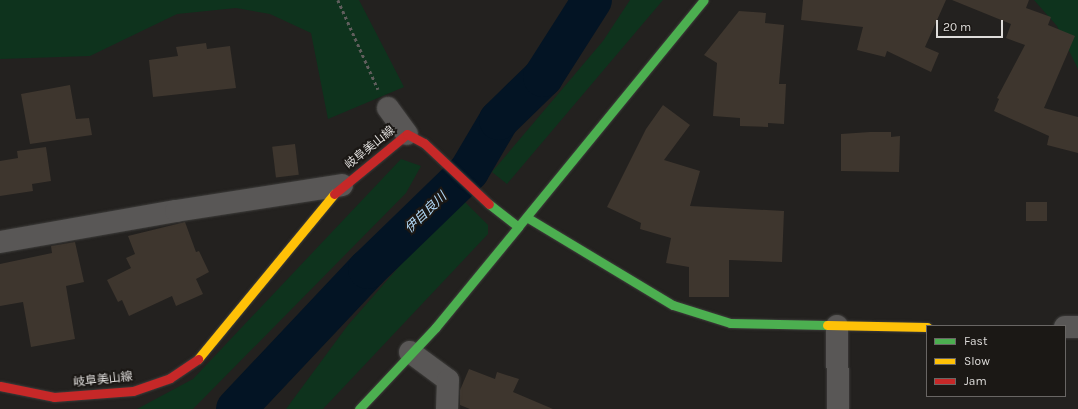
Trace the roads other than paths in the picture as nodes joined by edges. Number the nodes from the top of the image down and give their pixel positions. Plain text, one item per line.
1 (704, 0) edge
2 (388, 108) road end
3 (415, 138) junction
4 (342, 185) junction
5 (528, 218) junction
6 (518, 227) junction
7 (0, 242) edge
8 (837, 326) junction
9 (926, 327) edge
10 (1066, 327) edge
11 (1078, 327) edge
12 (410, 352) junction
13 (0, 386) edge
14 (359, 409) edge
15 (447, 409) edge
16 (838, 409) edge

1 - 5 main road
2 - 3 street
3 - 4 main road, 岐阜美山線
3 - 6 main road
4 - 7 street
4 - 13 main road, 岐阜美山線
5 - 6 main road
5 - 8 main road
6 - 12 main road
8 - 9 main road
8 - 16 street
10 - 11 street
12 - 14 main road
12 - 15 street

